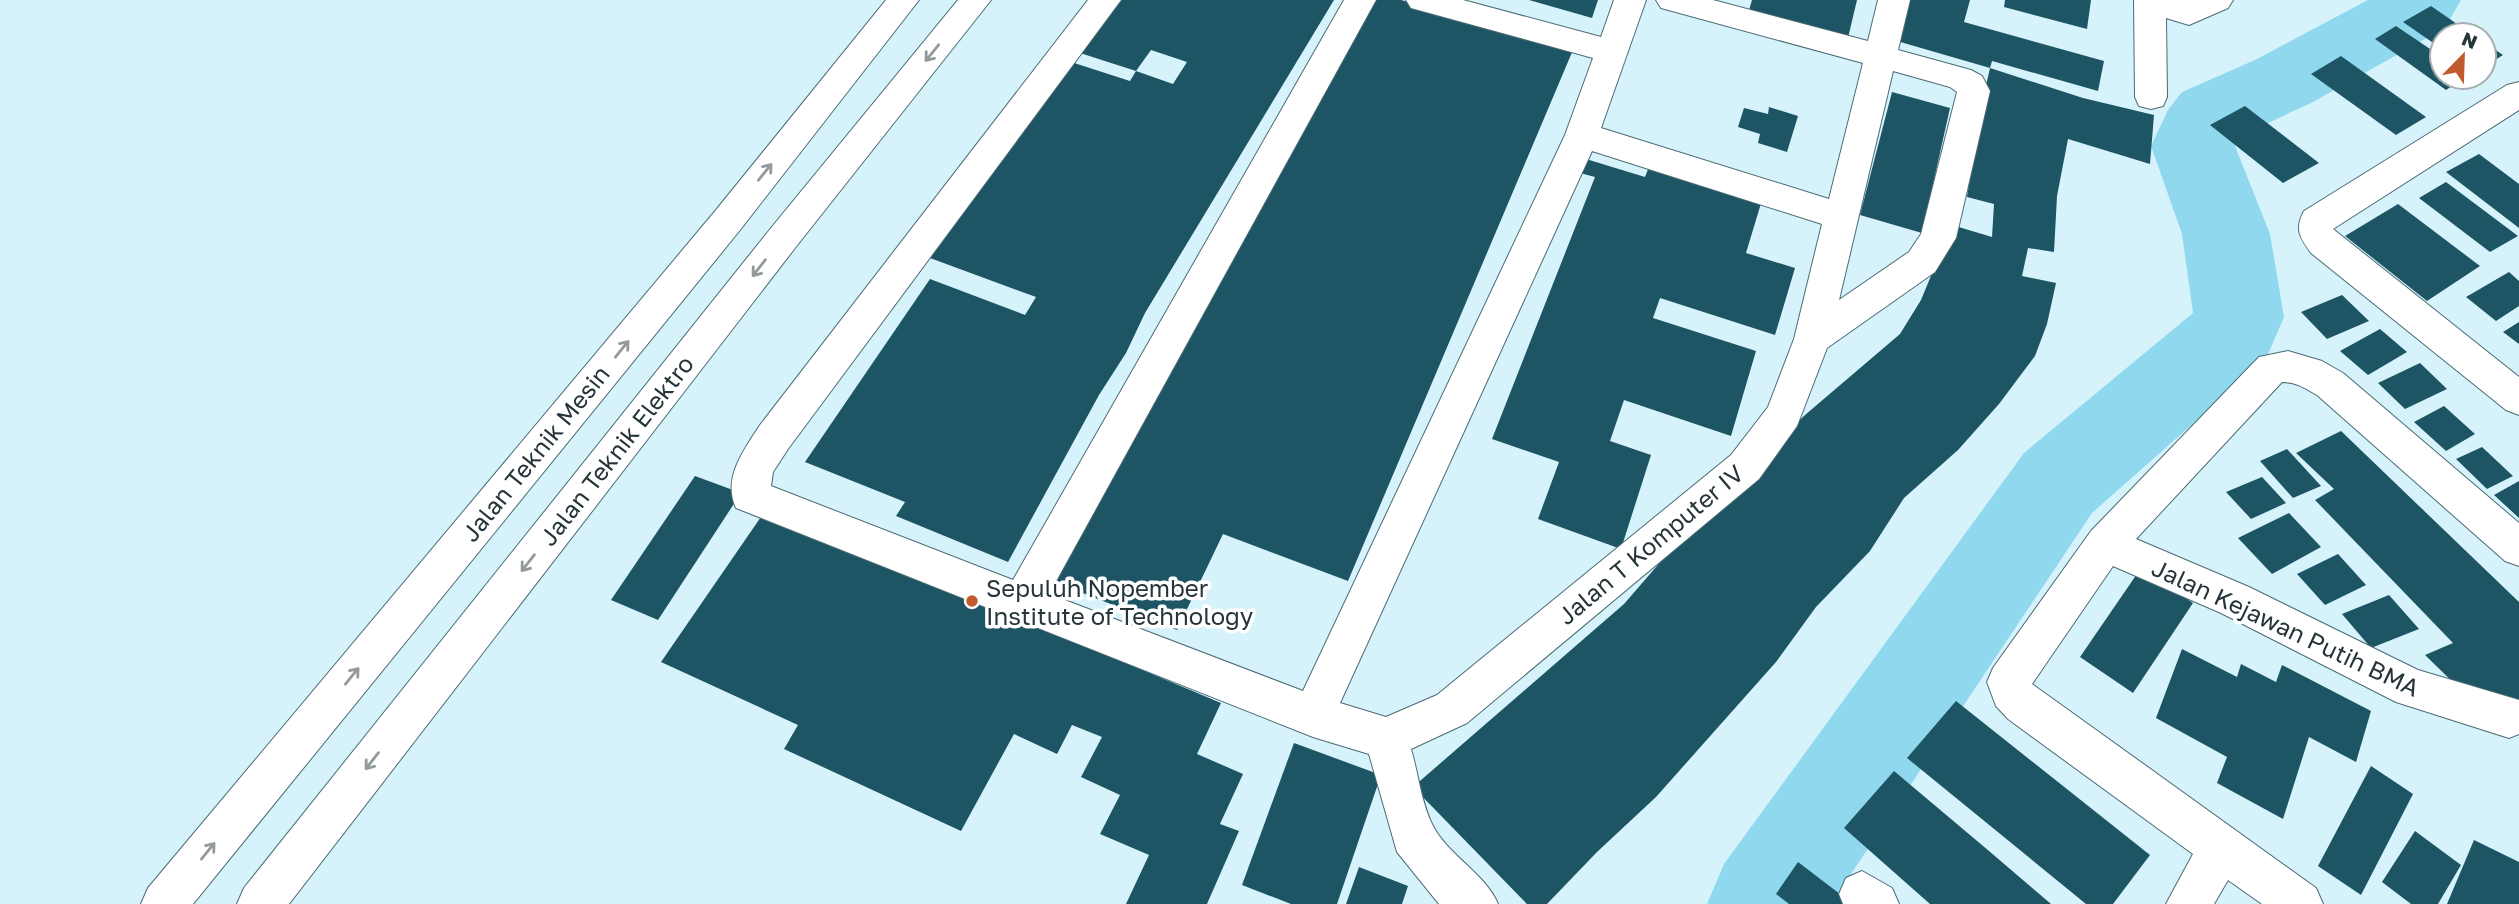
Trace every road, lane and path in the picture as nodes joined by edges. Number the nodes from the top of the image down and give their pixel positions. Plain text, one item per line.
1 (903, 0) edge
2 (975, 0) edge
3 (1105, 0) edge
4 (1360, 0) edge
5 (1422, 0) edge
6 (1630, 0) edge
7 (1672, 0) edge
8 (1894, 0) edge
9 (2217, 0) edge
10 (2150, 1) edge
11 (1610, 51) junction
12 (1880, 58) junction
13 (2519, 94) edge
14 (2151, 97) dead end
15 (1582, 135) junction
16 (1840, 216) junction
17 (728, 220) junction
18 (783, 238) junction
19 (1812, 339) junction
20 (2519, 399) edge
21 (2105, 544) junction
22 (2519, 548) edge
23 (1022, 603) junction
24 (1313, 716) junction
25 (2509, 717) dead end
26 (1387, 738) junction
27 (2222, 847) junction
28 (164, 904) edge
29 (260, 904) edge
30 (1475, 904) edge
31 (2189, 904) edge
32 (2300, 904) edge

17 -> 1 street, Jalan Teknik Mesin
2 -> 18 street, Jalan Teknik Elektro
3 - 23 street
4 - 23 street
5 - 11 street
6 - 11 street
7 - 12 street
8 - 12 street, Jalan T Komputer IV
9 - 10 street
10 - 14 street
11 - 15 street
12 - 16 street, Jalan T Komputer IV
12 - 19 street
13 - 20 street
15 - 16 street
15 - 24 street
16 - 19 street, Jalan T Komputer IV
17 - 18 street
28 -> 17 street, Jalan Teknik Mesin
18 -> 29 street, Jalan Teknik Elektro
19 - 26 street, Jalan T Komputer IV
21 - 22 street
21 - 25 street, Jalan Kejawan Putih BMA
21 - 27 street
23 - 24 street
24 - 26 street
26 - 30 street
27 - 31 street
27 - 32 street

